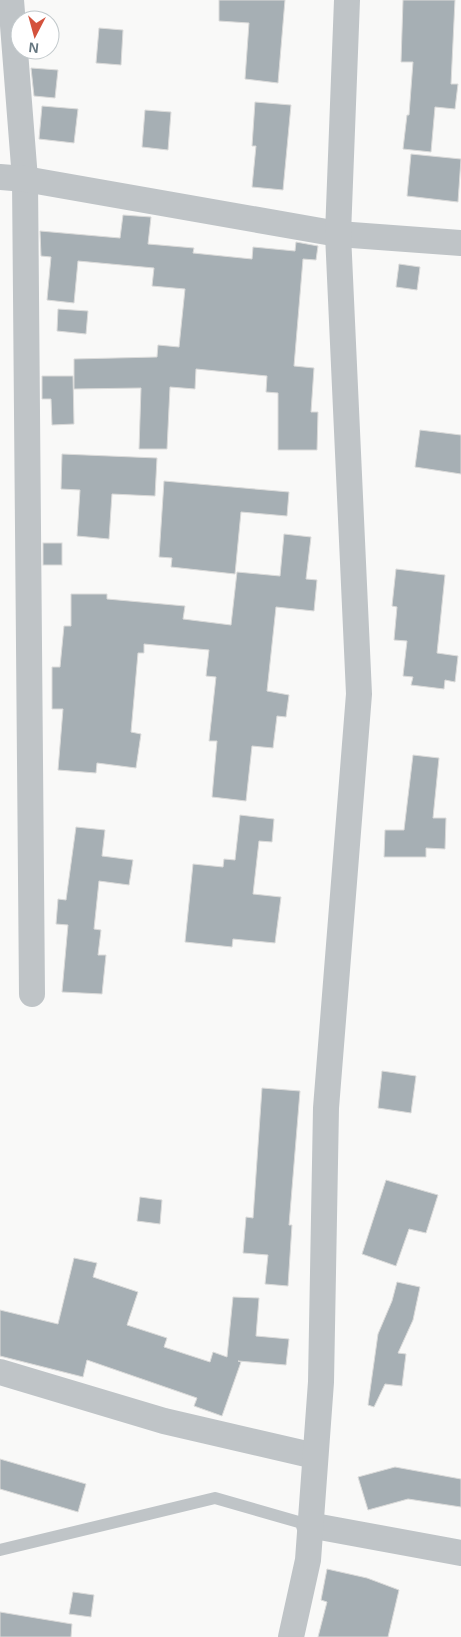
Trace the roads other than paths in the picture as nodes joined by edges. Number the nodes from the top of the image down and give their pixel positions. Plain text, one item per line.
1 (11, 0) edge
2 (347, 0) edge
3 (12, 178) edge
4 (338, 234) junction
5 (461, 243) edge
6 (32, 994) dead end
7 (0, 1372) edge
8 (315, 1456) junction
9 (309, 1525) junction
10 (0, 1550) edge
11 (461, 1554) edge
12 (291, 1637) edge

1 - 3 street
2 - 4 street
3 - 4 street
3 - 6 street
4 - 5 street
4 - 8 street
7 - 8 street
8 - 9 street
9 - 10 lane
9 - 11 street
9 - 12 street

